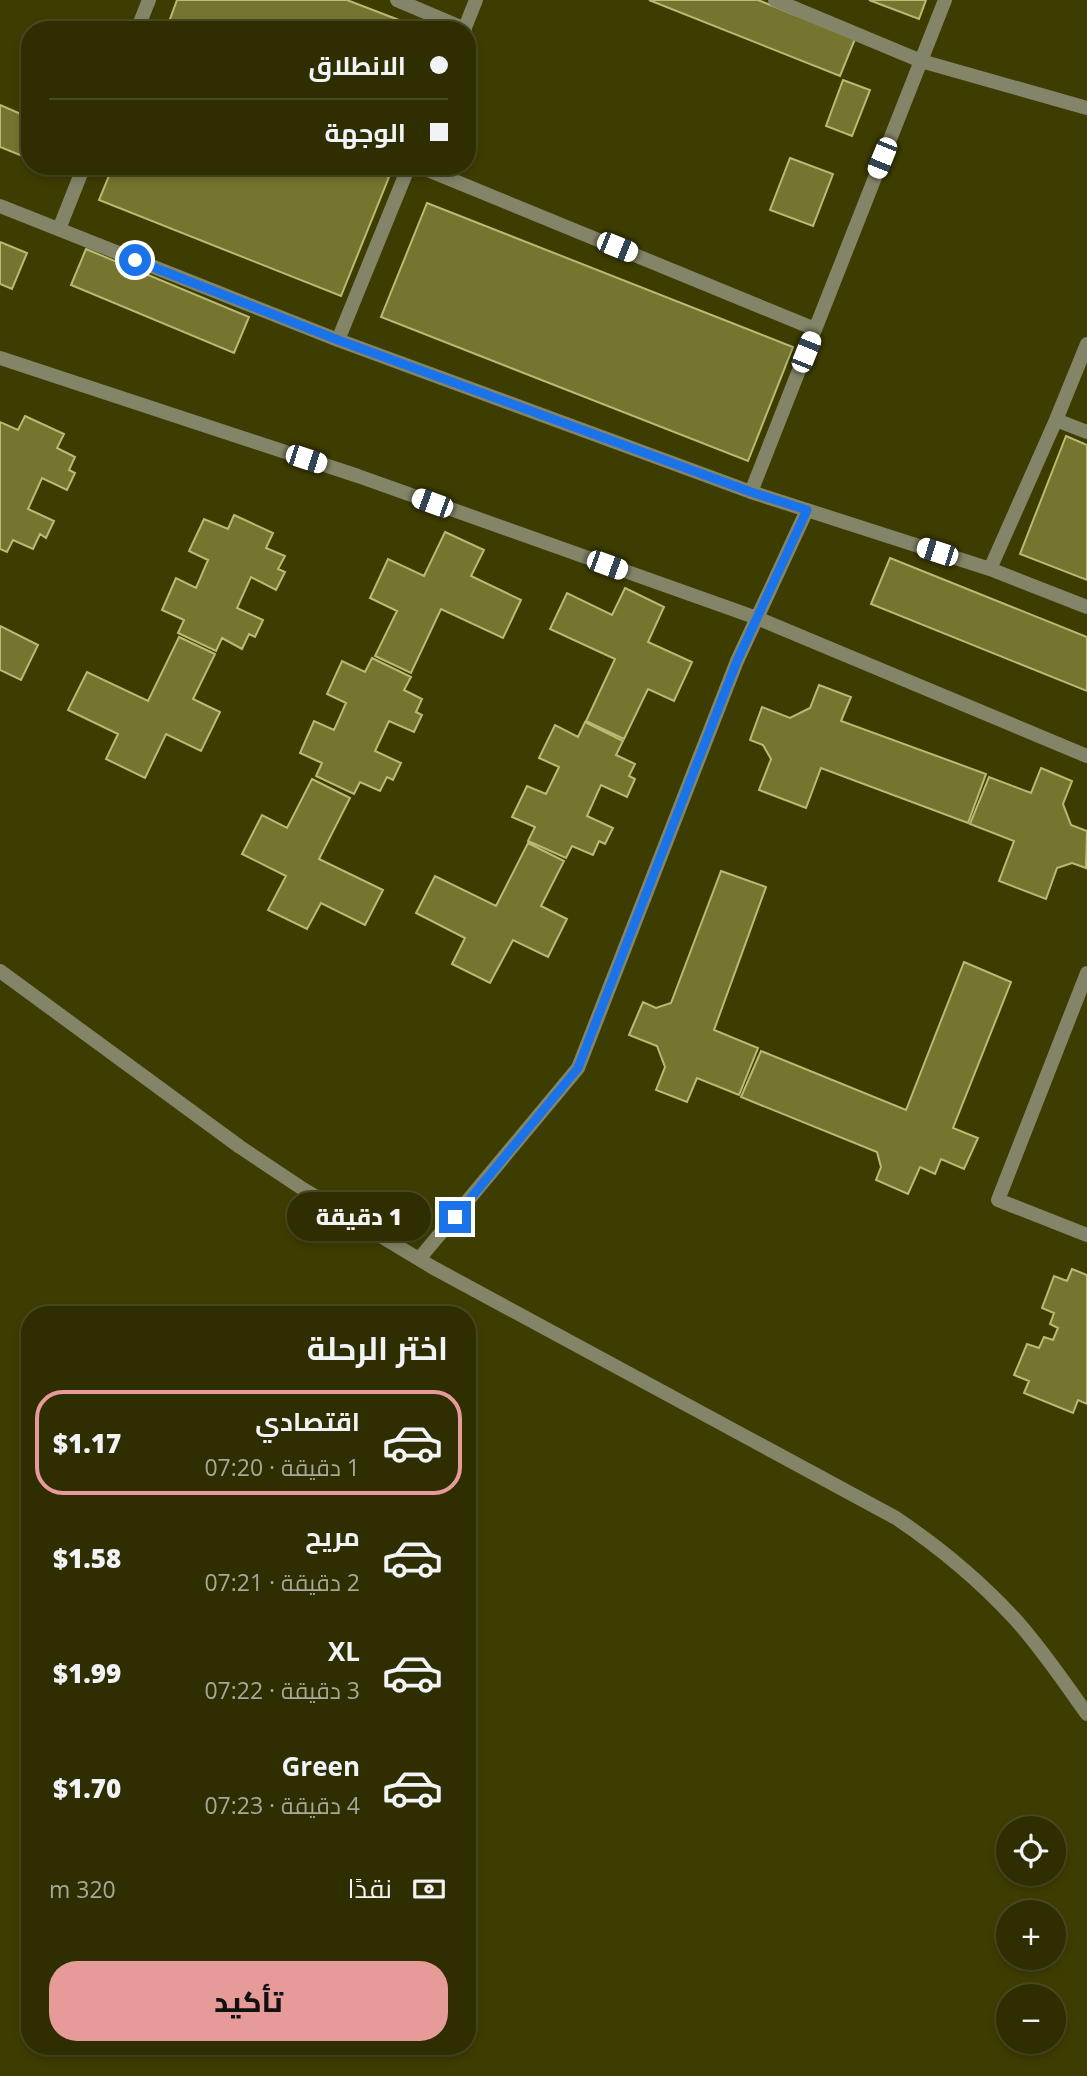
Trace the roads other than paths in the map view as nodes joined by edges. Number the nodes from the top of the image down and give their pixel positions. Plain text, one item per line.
1 (149, 0) edge
2 (397, 0) edge
3 (476, 0) edge
4 (775, 0) edge
5 (944, 0) edge
6 (141, 21) edge
7 (444, 21) edge
8 (468, 21) edge
9 (920, 61) junction
10 (1087, 108) edge
11 (80, 175) edge
12 (405, 175) edge
13 (440, 175) edge
14 (0, 206) edge
15 (59, 229) junction
16 (815, 329) junction
17 (338, 340) junction
18 (1087, 344) edge
19 (0, 358) edge
20 (1056, 420) junction
21 (1087, 432) edge
22 (751, 492) junction
23 (807, 510) junction
24 (990, 569) junction
25 (1087, 607) edge
26 (757, 618) junction
27 (1087, 756) edge
28 (0, 971) edge
29 (1087, 973) edge
30 (1087, 1235) edge
31 (419, 1259) junction
32 (1087, 1714) edge

1 - 6 street
2 - 7 street
3 - 8 street
4 - 9 street
5 - 9 street
9 - 10 street
9 - 16 street
11 - 15 street
12 - 17 street
13 - 16 street
14 - 15 street
15 - 17 street
16 - 22 street
17 - 22 street
18 - 20 street
19 - 26 street
20 - 21 street
20 - 24 street
22 - 23 street
23 - 24 street
23 - 26 street
24 - 25 street
26 - 27 street
26 - 31 street
28 - 31 street
29 - 30 street
31 - 32 street

